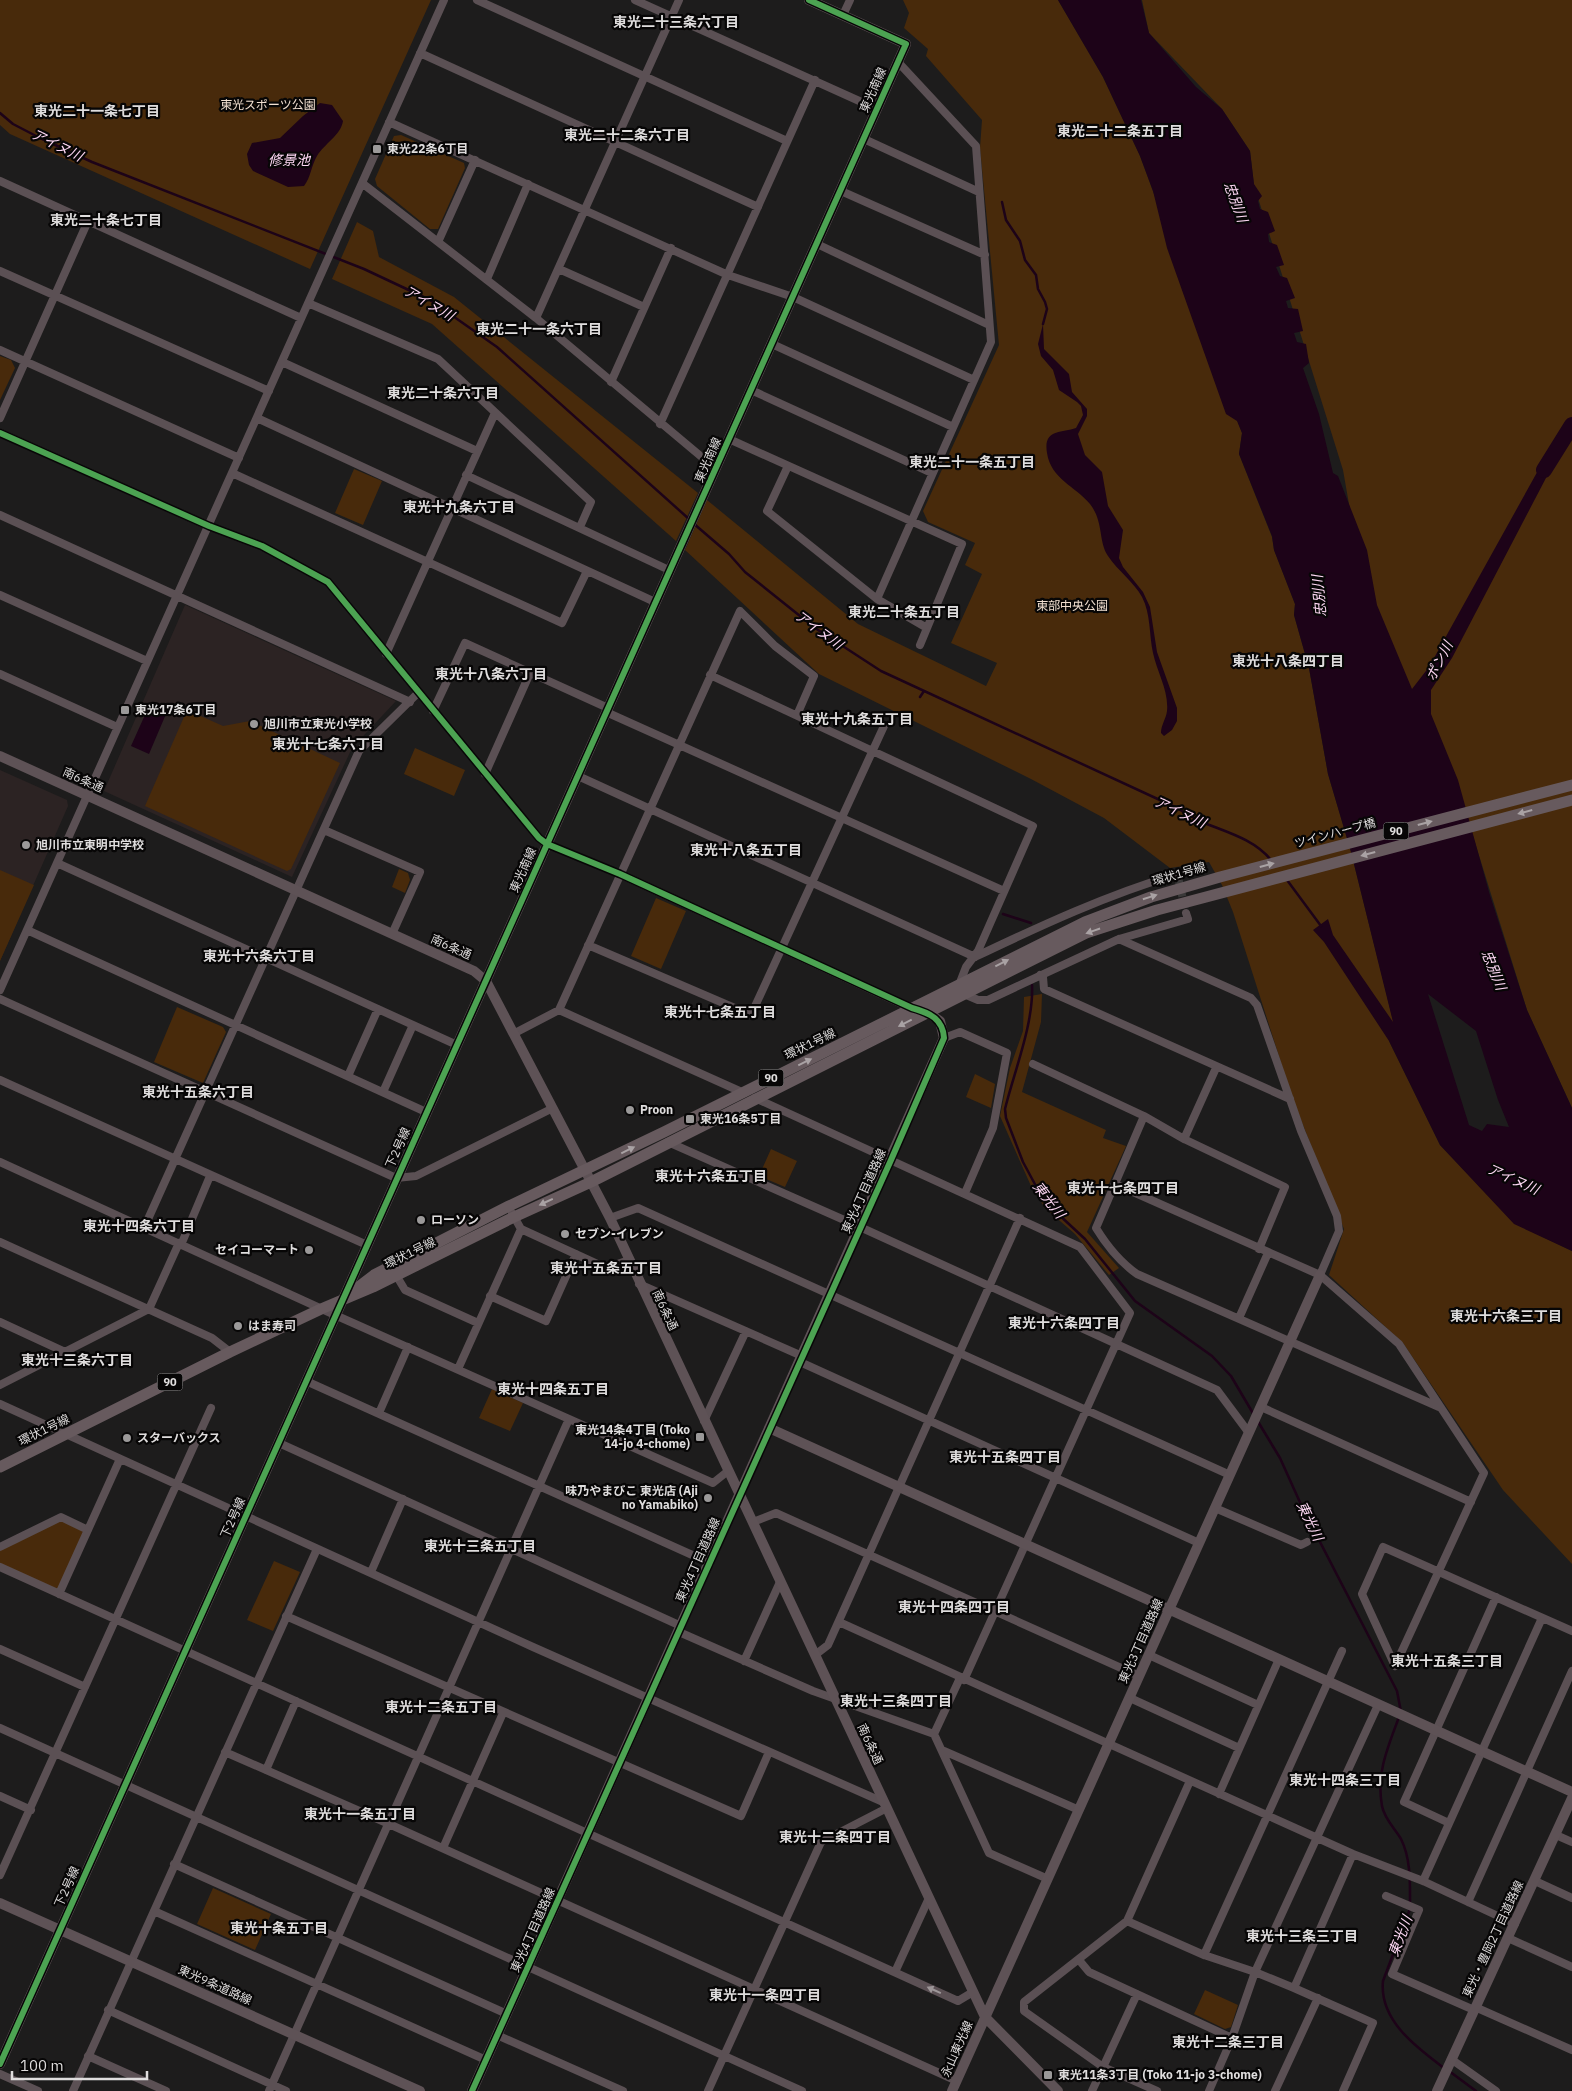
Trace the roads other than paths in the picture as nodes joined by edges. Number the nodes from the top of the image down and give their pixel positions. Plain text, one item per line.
1 (444, 0) edge
2 (477, 0) edge
3 (636, 0) edge
4 (679, 0) edge
5 (809, 0) edge
6 (850, 0) edge
7 (843, 15) junction
8 (672, 16) junction
9 (420, 53) junction
10 (898, 62) junction
11 (646, 76) junction
12 (815, 80) junction
13 (877, 109) junction
14 (389, 122) junction
15 (864, 140) junction
16 (787, 141) junction
17 (615, 142) junction
18 (475, 160) junction
19 (0, 182) edge
20 (362, 183) junction
21 (528, 184) junction
22 (841, 191) junction
23 (979, 192) junction
24 (758, 207) junction
25 (585, 210) junction
26 (88, 221) junction
27 (438, 242) junction
28 (817, 244) junction
29 (671, 248) junction
30 (985, 256) junction
31 (559, 269) junction
32 (0, 270) edge
33 (728, 275) junction
34 (487, 279) junction
35 (54, 295) junction
36 (793, 297) junction
37 (308, 303) junction
38 (644, 307) junction
39 (302, 318) junction
40 (536, 318) junction
41 (989, 325) junction
42 (772, 344) junction
43 (0, 350) edge
44 (25, 361) junction
45 (282, 362) junction
46 (974, 380) junction
47 (611, 382) junction
48 (751, 390) junction
49 (269, 392) junction
50 (494, 413) junction
51 (0, 418) edge
52 (257, 418) junction
53 (660, 424) junction
54 (953, 426) junction
55 (0, 433) edge
56 (730, 439) junction
57 (477, 451) junction
58 (239, 458) junction
59 (788, 466) junction
60 (716, 469) junction
61 (232, 473) junction
62 (932, 473) junction
63 (466, 475) junction
64 (452, 507) junction
65 (0, 515) edge
66 (911, 521) junction
67 (208, 526) junction
68 (580, 528) junction
69 (428, 562) junction
70 (669, 570) junction
71 (587, 571) junction
72 (177, 594) junction
73 (0, 596) edge
74 (877, 599) junction
75 (655, 602) junction
76 (927, 628) junction
77 (920, 645) dead end
78 (386, 654) junction
79 (147, 661) junction
80 (530, 673) junction
81 (0, 674) edge
82 (710, 675) junction
83 (418, 693) junction
84 (410, 702) junction
85 (607, 710) junction
86 (433, 711) junction
87 (797, 715) junction
88 (884, 726) dead end
89 (117, 727) junction
90 (679, 744) junction
91 (873, 750) junction
92 (0, 756) edge
93 (485, 774) junction
94 (578, 776) junction
95 (1572, 785) edge
96 (87, 795) junction
97 (1572, 800) edge
98 (650, 808) junction
99 (842, 818) junction
100 (324, 830) junction
101 (547, 844) junction
102 (57, 863) junction
103 (620, 874) junction
104 (1178, 875) dead end
105 (1220, 877) joint
106 (813, 882) junction
107 (296, 891) junction
108 (1004, 891) junction
109 (1187, 916) dead end
110 (28, 930) junction
111 (392, 934) junction
112 (1119, 939) junction
113 (588, 945) junction
114 (783, 949) junction
115 (975, 957) junction
116 (266, 958) junction
117 (1040, 975) junction
118 (486, 981) junction
119 (0, 990) edge
120 (961, 990) junction
121 (0, 999) edge
122 (912, 1008) junction
123 (378, 1009) junction
124 (559, 1010) junction
125 (927, 1012) junction
126 (412, 1025) junction
127 (236, 1026) junction
128 (512, 1034) junction
129 (944, 1038) junction
130 (457, 1045) junction
131 (1033, 1064) dead end
132 (1216, 1068) junction
133 (348, 1076) junction
134 (0, 1080) edge
135 (206, 1092) junction
136 (383, 1092) junction
137 (743, 1092) junction
138 (757, 1099) junction
139 (1290, 1099) junction
140 (551, 1109) junction
141 (426, 1112) junction
142 (1144, 1116) junction
143 (666, 1137) junction
144 (1184, 1139) junction
145 (175, 1159) junction
146 (891, 1160) junction
147 (0, 1162) edge
148 (584, 1171) junction
149 (210, 1176) junction
150 (396, 1178) junction
151 (591, 1182) junction
152 (1115, 1184) junction
153 (965, 1193) junction
154 (511, 1212) junction
155 (610, 1218) junction
156 (1020, 1218) junction
157 (860, 1227) junction
158 (144, 1228) junction
159 (520, 1229) junction
160 (0, 1242) edge
161 (180, 1244) junction
162 (368, 1246) junction
163 (1259, 1249) junction
164 (1268, 1252) junction
165 (576, 1254) junction
166 (629, 1260) junction
167 (396, 1275) junction
168 (1320, 1275) junction
169 (639, 1284) junction
170 (988, 1287) junction
171 (830, 1294) junction
172 (490, 1296) junction
173 (342, 1300) junction
174 (149, 1309) junction
175 (321, 1309) junction
176 (335, 1315) junction
177 (1239, 1318) junction
178 (0, 1322) edge
179 (478, 1323) junction
180 (746, 1331) junction
181 (1290, 1342) junction
182 (1116, 1345) junction
183 (408, 1347) junction
184 (65, 1352) junction
185 (230, 1352) junction
186 (959, 1353) junction
187 (801, 1359) junction
188 (458, 1369) junction
189 (306, 1381) junction
190 (0, 1385) edge
191 (0, 1404) edge
192 (211, 1408) dead end
193 (1439, 1408) junction
194 (1260, 1410) junction
195 (1086, 1411) junction
196 (378, 1413) junction
197 (569, 1419) junction
198 (929, 1420) junction
199 (704, 1421) junction
200 (769, 1428) junction
201 (1250, 1429) junction
202 (67, 1434) junction
203 (279, 1443) junction
204 (120, 1458) junction
205 (0, 1467) edge
206 (728, 1471) junction
207 (1230, 1475) junction
208 (1056, 1478) junction
209 (177, 1484) junction
210 (540, 1486) junction
211 (898, 1488) junction
212 (740, 1496) junction
213 (403, 1499) junction
214 (1471, 1502) junction
215 (1215, 1508) junction
216 (246, 1517) junction
217 (753, 1522) junction
218 (88, 1530) junction
219 (1308, 1542) dead end
220 (1200, 1543) junction
221 (1026, 1545) junction
222 (0, 1547) edge
223 (317, 1549) junction
224 (512, 1549) junction
225 (869, 1555) junction
226 (710, 1563) junction
227 (0, 1568) edge
228 (1440, 1571) junction
229 (371, 1572) junction
230 (780, 1582) junction
231 (59, 1594) junction
232 (1496, 1597) junction
233 (1169, 1609) junction
234 (996, 1612) junction
235 (286, 1616) junction
236 (1542, 1618) junction
237 (117, 1620) junction
238 (479, 1622) junction
239 (839, 1622) junction
240 (680, 1629) junction
241 (1572, 1631) edge
242 (0, 1649) edge
243 (186, 1650) junction
244 (1342, 1651) dead end
245 (815, 1655) junction
246 (1149, 1655) junction
247 (1279, 1659) junction
248 (744, 1661) junction
249 (1572, 1670) edge
250 (1139, 1676) junction
251 (962, 1679) junction
252 (256, 1682) junction
253 (1328, 1682) junction
254 (85, 1687) junction
255 (450, 1689) junction
256 (650, 1698) junction
257 (835, 1698) junction
258 (1130, 1698) junction
259 (296, 1701) junction
260 (1258, 1704) junction
261 (1382, 1707) junction
262 (503, 1712) junction
263 (0, 1728) edge
264 (1436, 1731) junction
265 (934, 1734) junction
266 (1108, 1744) junction
267 (1239, 1748) junction
268 (1482, 1751) junction
269 (225, 1752) junction
270 (769, 1752) junction
271 (944, 1752) junction
272 (55, 1753) junction
273 (419, 1756) junction
274 (619, 1764) junction
275 (266, 1770) junction
276 (1527, 1772) junction
277 (472, 1781) junction
278 (1190, 1781) junction
279 (125, 1785) junction
280 (1572, 1792) edge
281 (1218, 1794) junction
282 (0, 1796) edge
283 (1572, 1798) edge
284 (885, 1805) junction
285 (31, 1810) junction
286 (1079, 1810) junction
287 (1267, 1816) junction
288 (195, 1817) junction
289 (1449, 1823) junction
290 (389, 1824) junction
291 (589, 1834) junction
292 (1556, 1835) junction
293 (1316, 1838) junction
294 (1572, 1842) edge
295 (443, 1848) junction
296 (1354, 1854) junction
297 (174, 1864) junction
298 (0, 1875) edge
299 (1048, 1879) junction
300 (1419, 1880) junction
301 (1535, 1881) junction
302 (360, 1891) junction
303 (1386, 1896) dead end
304 (929, 1898) junction
305 (1572, 1898) edge
306 (558, 1900) junction
307 (1468, 1902) junction
308 (0, 1904) edge
309 (154, 1910) junction
310 (1128, 1921) junction
311 (784, 1922) junction
312 (1516, 1924) junction
313 (60, 1929) junction
314 (1508, 1938) junction
315 (337, 1939) junction
316 (1204, 1955) junction
317 (1079, 1960) junction
318 (131, 1961) junction
319 (528, 1967) junction
320 (1572, 1967) edge
321 (894, 1972) junction
322 (1255, 1972) junction
323 (317, 1984) junction
324 (1294, 1988) junction
325 (754, 1989) junction
326 (973, 1992) junction
327 (1137, 1994) junction
328 (1318, 1998) junction
329 (1475, 2008) junction
330 (108, 2010) junction
331 (507, 2014) junction
332 (985, 2017) junction
333 (294, 2034) junction
334 (497, 2034) junction
335 (1232, 2038) junction
336 (1572, 2050) edge
337 (88, 2056) junction
338 (724, 2056) junction
339 (486, 2060) junction
340 (0, 2064) edge
341 (1448, 2066) junction
342 (1103, 2067) junction
343 (0, 2074) edge
344 (955, 2086) edge
345 (270, 2088) edge
346 (38, 2091) edge
347 (73, 2091) edge
348 (166, 2091) edge
349 (286, 2091) edge
350 (420, 2091) edge
351 (472, 2091) edge
352 (623, 2091) edge
353 (708, 2091) edge
354 (802, 2091) edge
355 (1058, 2091) edge
356 (1092, 2091) edge
357 (1156, 2091) edge
358 (1209, 2091) edge
359 (1275, 2091) edge
360 (1343, 2091) edge
361 (1437, 2091) edge
362 (1496, 2091) edge

1 - 9 street
2 - 11 street
3 - 8 street
4 - 8 street
5 - 7 street, 東光南線
6 - 7 street
7 - 10 street, 東光南線
8 - 11 street
8 - 12 street
9 - 14 street
9 - 17 street
10 - 13 street, 東光南線
10 - 23 street
11 - 16 street
11 - 17 street
12 - 13 street
12 - 16 street
13 - 15 street, 東光南線
14 - 18 street
14 - 20 street
15 - 22 street, 東光南線
15 - 23 street
16 - 24 street
17 - 24 street
17 - 25 street
18 - 21 street
18 - 27 street
19 - 26 street
20 - 27 street
20 - 37 street
21 - 25 street
21 - 34 street
22 - 28 street, 東光南線
22 - 30 street
23 - 30 street
24 - 33 street
25 - 29 street
25 - 31 street
26 - 35 street
26 - 39 street
27 - 34 street
28 - 36 street, 東光南線
28 - 41 street
29 - 33 street
29 - 38 street
30 - 41 street
31 - 38 street
31 - 40 street
32 - 35 street
33 - 36 street
33 - 53 street
34 - 40 street
35 - 44 street
35 - 49 street
36 - 42 street, 東光南線
36 - 46 street
37 - 39 street
37 - 50 street
38 - 47 street
39 - 45 street
40 - 47 street
41 - 46 street
42 - 48 street, 東光南線
42 - 54 street
43 - 44 street
44 - 51 street
44 - 58 street
45 - 49 street
45 - 57 street
46 - 54 street
47 - 53 street
48 - 56 street, 東光南線
48 - 62 street
49 - 52 street
50 - 57 street
50 - 68 street
52 - 58 street
52 - 64 street
53 - 60 street
54 - 62 street
55 - 67 street
56 - 59 street
56 - 60 street, 東光南線
57 - 63 street
58 - 61 street
59 - 66 street
59 - 74 street
60 - 70 street, 東光南線
61 - 67 street
61 - 69 street
62 - 66 street
63 - 64 street
63 - 68 street
64 - 69 street
64 - 71 street
65 - 72 street
66 - 74 street
66 - 76 street
67 - 72 street
67 - 78 street
68 - 70 street
69 - 71 street
69 - 78 street
70 - 75 street, 東光南線
71 - 75 street
72 - 79 street
72 - 84 street
73 - 79 street
74 - 76 street
75 - 85 street, 東光南線
76 - 77 street
78 - 83 street
79 - 89 street
80 - 85 street
80 - 86 street
80 - 93 street
81 - 89 street
82 - 87 street
82 - 87 street
82 - 90 street
83 - 84 street
83 - 86 street
84 - 100 street
85 - 90 street
85 - 94 street, 東光南線
86 - 93 street
87 - 91 street
88 - 91 street
89 - 96 street
90 - 98 street
90 - 99 street
91 - 99 street
91 - 108 street
92 - 96 street, 南6条通
93 - 101 street
94 - 98 street
94 - 101 street, 東光南線
105 -> 95 main road, ツインハープ橋 / 90
96 - 102 street
96 - 107 street, 南6条通
97 -> 120 main road, 環状1号線 / 90
98 - 103 street
98 - 106 street
99 - 106 street
99 - 108 street
100 - 107 street
100 - 111 street
101 - 103 street
101 - 118 street, 東光南線
102 - 110 street
102 - 116 street
103 - 113 street
103 - 114 street
104 - 115 street
120 -> 105 main road, 環状1号線 / 90
106 - 114 street
106 - 115 street
107 - 111 street, 南6条通
107 - 116 street
108 - 115 street
109 - 112 street
110 - 119 street
110 - 127 street
111 - 118 street, 南6条通
112 - 117 street
112 - 139 street
113 - 114 street
113 - 124 street
114 - 122 street
115 - 120 street
116 - 123 street
116 - 127 street
117 - 120 street
117 - 132 street
118 - 128 street, 南6条通
118 - 130 street, 下2号線
120 - 122 main road, 環状1号線 / 90
120 - 125 main road, 環状1号線 / 90
121 - 135 street
122 - 125 street
137 -> 122 main road, 環状1号線 / 90
123 - 126 street
123 - 133 street
124 - 128 street
124 - 137 street
125 - 129 street
125 -> 138 main road, 環状1号線 / 90
126 - 130 street
126 - 136 street
127 - 133 street
127 - 135 street
128 - 140 street, 南6条通
129 - 146 street, 東光4丁目道路線
129 - 153 street
130 - 141 street, 下2号線
131 - 142 street
132 - 139 street
132 - 144 street
133 - 136 street
134 - 145 street
135 - 145 street
135 - 150 street
136 - 141 street
137 - 138 street
137 - 143 main road, 環状1号線 / 90
138 - 143 main road, 環状1号線 / 90
138 - 146 street
139 - 168 street
140 - 148 street, 南6条通
140 - 150 street
141 - 150 street, 下2号線
142 - 144 street
142 - 152 street
148 -> 143 main road, 環状1号線 / 90
143 - 151 main road, 環状1号線 / 90
143 - 157 street
144 - 163 street
145 - 149 street
145 - 158 street
146 - 153 street
146 - 157 street, 東光4丁目道路線
147 - 158 street
148 - 151 street, 南6条通
148 - 154 main road, 環状1号線 / 90
149 - 161 street
149 - 162 street
150 - 162 street, 下2号線
151 -> 154 main road, 環状1号線 / 90
151 - 155 street, 南6条通
152 - 163 street
152 - 177 street
153 - 156 street
154 - 159 street
154 - 167 main road, 環状1号線 / 90
154 - 173 main road, 環状1号線 / 90
155 - 166 street, 南6条通
155 - 171 street
156 - 170 street
156 - 182 street
157 - 170 street
157 - 171 street, 東光4丁目道路線
158 - 161 street
159 - 165 street
159 - 172 street
160 - 174 street
161 - 174 street
161 - 175 street
162 - 173 street, 下2号線
163 - 164 street
164 - 168 street
164 - 177 street
165 - 166 street
165 - 172 street
166 - 169 street, 南6条通
167 - 173 main road, 環状1号線 / 90
167 - 179 street
168 - 181 street, 東光3丁目道路線
168 - 193 street
169 - 180 street
169 - 199 street, 南6条通
170 - 182 street
170 - 186 street
171 - 186 street
171 - 187 street, 東光4丁目道路線
172 - 179 street
173 - 175 main road, 環状1号線 / 90
173 - 176 street, 下2号線
174 - 184 street
174 - 185 street
175 - 176 street
175 - 185 main road, 環状1号線 / 90
176 - 183 street
176 - 189 street, 下2号線
177 - 181 street
178 - 184 street
179 - 188 street
180 - 187 street
180 - 199 street
181 - 193 street
181 - 194 street, 東光3丁目道路線
182 - 195 street
182 - 201 street
183 - 188 street
183 - 196 street
184 - 190 street
185 - 202 main road, 環状1号線 / 90
186 - 195 street
186 - 198 street
187 - 198 street
187 - 200 street, 東光4丁目道路線
188 - 197 street
189 - 196 street
189 - 203 street, 下2号線
191 - 202 street
192 - 209 street
193 - 214 street
194 - 201 street, 東光3丁目道路線
194 - 214 street
195 - 207 street
195 - 208 street
196 - 210 street
197 - 206 street
197 - 210 street
198 - 208 street
198 - 211 street
199 - 206 street, 南6条通
200 - 211 street
200 - 212 street, 東光4丁目道路線
201 - 207 street, 東光3丁目道路線
202 - 204 street
202 - 205 main road, 環状1号線 / 90
203 - 213 street
203 - 216 street, 下2号線
204 - 209 street
204 - 218 street
206 - 212 street, 南6条通
207 - 215 street, 東光3丁目道路線
208 - 220 street
208 - 221 street
209 - 216 street
209 - 237 street
210 - 224 street
210 - 226 street
211 - 221 street
211 - 225 street
212 - 217 street, 南6条通
212 - 226 street, 東光4丁目道路線
213 - 224 street
213 - 229 street
214 - 228 street
215 - 219 street
215 - 220 street, 東光3丁目道路線
216 - 223 street
216 - 243 street, 下2号線
217 - 225 street
217 - 230 street, 南6条通
218 - 222 street
218 - 231 street
220 - 233 street, 東光3丁目道路線
221 - 233 street
221 - 234 street
223 - 229 street
223 - 235 street
224 - 238 street
224 - 240 street
225 - 234 street
225 - 239 street
226 - 240 street, 東光4丁目道路線
227 - 231 street
228 - 228 street
228 - 232 street
229 - 238 street
230 - 245 street, 南6条通
230 - 248 street
231 - 237 street
232 - 236 street
232 - 264 street
233 - 246 street, 東光3丁目道路線
233 - 247 street
234 - 250 street
234 - 251 street
235 - 252 street
235 - 255 street
236 - 241 street
236 - 268 street
237 - 243 street
237 - 254 street
238 - 255 street
238 - 256 street
239 - 245 street
239 - 251 street
240 - 248 street
240 - 256 street, 東光4丁目道路線
242 - 254 street
243 - 252 street
243 - 279 street, 下2号線
244 - 253 street
245 - 257 street, 南6条通
246 - 250 street, 東光3丁目道路線
246 - 260 street
247 - 253 street
247 - 260 street
248 - 257 street
249 - 276 street
250 - 258 street, 東光3丁目道路線
251 - 265 street
251 - 266 street
252 - 259 street
252 - 269 street
253 - 261 street
253 - 287 street
254 - 272 street
255 - 262 street
255 - 273 street
256 - 270 street
256 - 274 street, 東光4丁目道路線
257 - 265 street
257 - 284 street, 南6条通
258 - 266 street, 東光3丁目道路線
258 - 267 street
259 - 273 street
259 - 275 street
260 - 267 street
261 - 264 street
261 - 293 street
262 - 274 street
262 - 277 street
263 - 272 street
264 - 268 street
264 - 289 street
265 - 271 street
266 - 278 street
266 - 286 street, 東光3丁目道路線
267 - 281 street
268 - 276 street
268 - 289 street
269 - 275 street
269 - 288 street
270 - 274 street
270 - 284 street
271 - 286 street
271 - 299 street
272 - 279 street
272 - 285 street
273 - 277 street
273 - 290 street
274 - 291 street, 東光4丁目道路線
275 - 290 street
276 - 280 street
276 - 307 street
277 - 291 street
277 - 295 street
278 - 281 street
278 - 310 street
279 - 288 street
279 - 313 street, 下2号線
281 - 287 street
282 - 285 street
283 - 292 street, 東光・豊岡2丁目道路線
284 - 304 street, 南6条通
284 - 311 street
285 - 298 street
286 - 299 street, 東光3丁目道路線
287 - 293 street
287 - 316 street
288 - 297 street
288 - 302 street
289 - 300 street
290 - 295 street
290 - 302 street
291 - 306 street, 東光4丁目道路線
291 - 311 street
292 - 294 street
292 - 301 street, 東光・豊岡2丁目道路線
293 - 296 street
293 - 322 street
295 - 306 street
296 - 300 street
296 - 324 street
297 - 309 street
297 - 315 street
299 - 332 street, 東光3丁目道路線
300 - 307 street
301 - 305 street
301 - 312 street, 東光・豊岡2丁目道路線
302 - 315 street
302 - 319 street
303 - 329 street
304 - 321 street
304 - 326 street, 南6条通
306 - 319 street, 東光4丁目道路線
306 - 325 street
307 - 312 street
308 - 313 street, 東光9条道路線
309 - 318 street
309 - 323 street
310 - 316 street
310 - 317 street
311 - 321 street
311 - 325 street
312 - 314 street, 東光・豊岡2丁目道路線
313 - 318 street, 東光9条道路線
313 - 340 street, 下2号線
314 - 320 street
314 - 329 street, 東光・豊岡2丁目道路線
315 - 323 street
315 - 331 street
316 - 322 street
317 - 327 street
317 - 342 street
318 - 330 street
318 - 333 street, 東光9条道路線
319 - 331 street, 東光4丁目道路線
319 - 338 street
326 -> 321 street
322 - 324 street
322 - 335 street
323 - 333 street
323 - 339 street
324 - 328 street
325 - 338 street
325 - 344 street
326 - 332 street, 南6条通
327 - 335 street
327 - 342 street
328 - 359 street
328 - 360 street
329 - 336 street
329 - 341 street, 東光・豊岡2丁目道路線
330 - 337 street
330 - 345 street
331 - 334 street, 東光4丁目道路線
332 - 344 street, 永山東光線
332 - 355 street, 南6条通
333 - 345 street
333 - 350 street, 東光9条道路線
334 - 339 street, 東光4丁目道路線
334 - 352 street
335 - 358 street
337 - 347 street
337 - 348 street
338 - 353 street
338 - 354 street
339 - 351 street, 東光4丁目道路線
341 - 361 street, 東光・豊岡2丁目道路線
341 - 362 street
342 - 356 street
342 - 357 street
343 - 346 street
345 - 349 street

